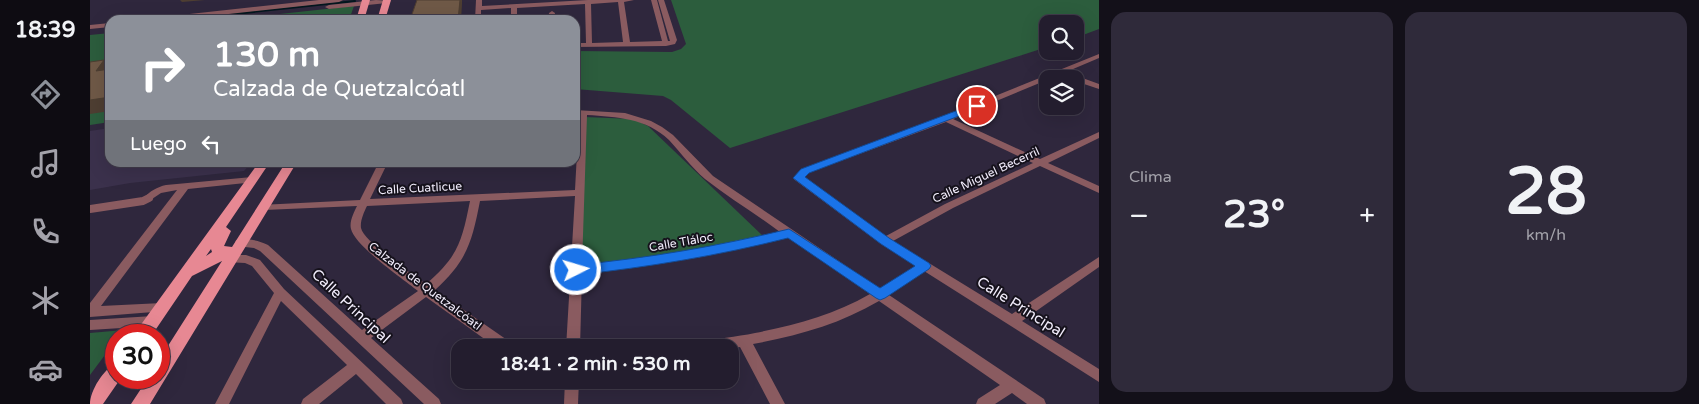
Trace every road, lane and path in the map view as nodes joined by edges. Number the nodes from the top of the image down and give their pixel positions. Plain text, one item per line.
1 (339, 0) edge
2 (479, 0) edge
3 (621, 0) edge
4 (631, 0) edge
5 (654, 0) edge
6 (661, 0) edge
7 (387, 1) edge
8 (366, 2) edge
9 (588, 2) junction
10 (514, 6) junction
11 (479, 8) junction
12 (200, 15) edge
13 (249, 15) edge
14 (362, 15) edge
15 (383, 15) edge
16 (478, 15) edge
17 (514, 15) edge
18 (90, 27) edge
19 (105, 28) edge
20 (105, 29) edge
21 (90, 32) edge
22 (670, 44) junction
23 (580, 45) edge
24 (589, 45) junction
25 (627, 45) junction
26 (1099, 56) edge
27 (1063, 70) edge
28 (1039, 80) edge
29 (1084, 82) edge
30 (1099, 87) edge
31 (580, 112) edge
32 (946, 119) junction
33 (1099, 135) edge
34 (1041, 163) junction
35 (261, 167) edge
36 (289, 167) edge
37 (382, 167) edge
38 (578, 167) edge
39 (252, 180) junction
40 (186, 185) junction
41 (1099, 190) edge
42 (578, 193) junction
43 (476, 197) junction
44 (149, 198) joint
45 (364, 204) junction
46 (264, 207) junction
47 (90, 209) edge
48 (789, 233) junction
49 (885, 241) junction
50 (240, 243) junction
51 (224, 256) junction
52 (1099, 261) edge
53 (924, 266) junction
54 (576, 270) junction
55 (189, 272) junction
56 (215, 283) junction
57 (426, 290) junction
58 (280, 292) junction
59 (880, 294) junction
60 (162, 308) junction
61 (90, 312) edge
62 (1013, 320) junction
63 (153, 321) junction
64 (151, 324) edge
65 (90, 325) edge
66 (362, 338) junction
67 (495, 339) edge
68 (573, 339) edge
69 (744, 341) junction
70 (739, 342) edge
71 (170, 356) edge
72 (356, 366) junction
73 (1099, 376) edge
74 (1012, 385) junction
75 (105, 387) edge
76 (150, 389) edge
77 (572, 389) edge
78 (93, 404) edge
79 (140, 404) edge
80 (222, 404) edge
81 (308, 404) edge
82 (396, 404) edge
83 (434, 404) edge
84 (571, 404) edge
85 (778, 404) edge
86 (984, 404) edge
87 (1039, 404) edge

1 - 12 street
2 - 11 street
3 - 4 street
3 - 9 street
3 - 25 street
5 - 22 street
6 - 22 street
7 - 8 street
7 - 15 main road
8 - 13 street
8 - 14 main road
9 - 10 street
9 - 24 street
10 - 11 street
10 - 17 street
11 - 16 street
18 - 19 street
20 - 21 street
22 - 25 street
23 - 24 street
24 - 25 street
26 - 27 street
28 - 32 street
29 - 30 street
31 - 48 street
32 - 34 street
32 - 49 street, Calle Principal
33 - 34 street, Calle Miguel Becerril
34 - 41 street
34 - 49 street, Calle Miguel Becerril
35 - 39 main road
36 - 46 main road
37 - 45 street, Calzada de Quetzalcóatl
38 - 42 street
39 - 40 street
39 - 51 main road
39 - 55 main road
40 - 44 street
40 - 61 street
42 - 43 street, Calle Cuatlicue
42 - 54 street
43 - 45 street, Calle Cuatlicue
43 - 57 street
44 - 47 street
45 - 46 street, Calle Cuatlicue
45 - 57 street, Calzada de Quetzalcóatl
46 - 50 main road
48 - 54 street, Calle Tláloc
48 - 59 street
49 - 53 street, Calle Principal
50 - 51 main road
50 - 66 street, Calle Principal
51 - 55 main road
51 - 56 main road
51 - 58 street
52 - 62 street
53 - 59 street
53 - 62 street, Calle Principal
54 - 68 street
55 - 56 main road
55 - 60 main road
56 - 71 main road
57 - 66 street
57 - 67 street, Calzada de Quetzalcóatl
58 - 72 street
58 - 80 street
59 - 69 street
59 - 74 street
60 - 61 street
60 - 63 main road
62 - 73 street, Calle Principal
63 - 64 main road
63 - 65 street
66 - 83 street, Calle Principal
69 - 70 street
69 - 85 street
72 - 81 street
72 - 82 street
74 - 86 street
74 - 87 street
75 - 78 main road
76 - 79 main road
77 - 84 street

